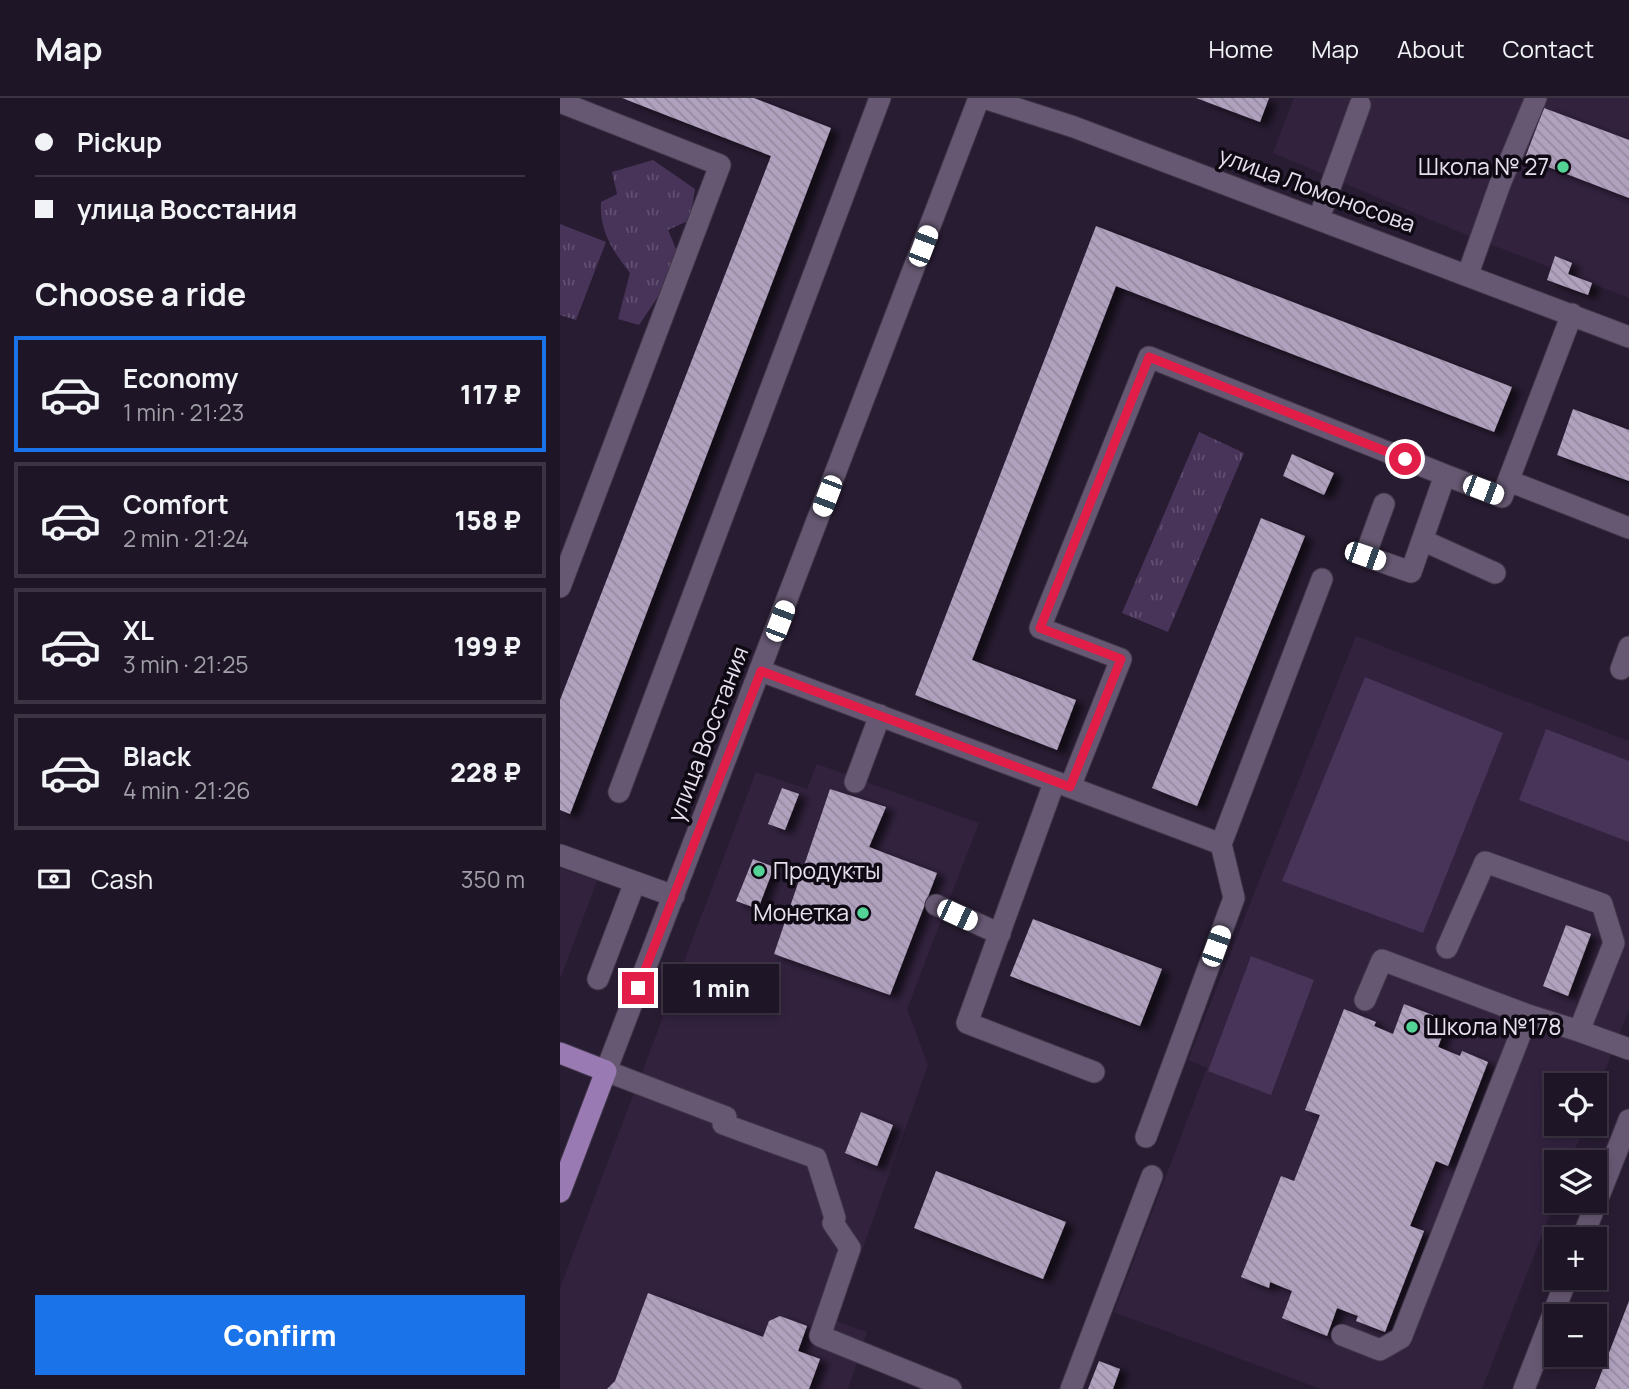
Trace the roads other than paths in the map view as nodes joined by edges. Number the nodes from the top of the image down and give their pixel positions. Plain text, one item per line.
1 (880, 98) edge
2 (982, 98) edge
3 (1535, 98) edge
4 (1360, 105) dead end
5 (564, 106) edge
6 (1319, 218) junction
7 (1468, 274) junction
8 (1572, 314) junction
9 (1629, 337) edge
10 (1446, 475) junction
11 (1509, 481) junction
12 (1384, 504) dead end
13 (1629, 528) edge
14 (1422, 540) junction
15 (1495, 573) dead end
16 (1322, 579) dead end
17 (560, 587) edge
18 (1629, 647) edge
19 (1621, 669) dead end
20 (761, 671) junction
21 (880, 715) junction
22 (855, 782) dead end
23 (1062, 785) junction
24 (619, 792) dead end
25 (1221, 844) junction
26 (560, 855) edge
27 (635, 882) junction
28 (674, 896) junction
29 (936, 905) dead end
30 (1000, 934) junction
31 (1447, 948) dead end
32 (598, 979) dead end
33 (1365, 1000) dead end
34 (1528, 1015) junction
35 (1580, 1031) junction
36 (1629, 1049) edge
37 (560, 1053) edge
38 (606, 1070) junction
39 (1094, 1072) dead end
40 (1629, 1120) edge
41 (1146, 1137) dead end
42 (1152, 1176) dead end
43 (560, 1192) edge
44 (1588, 1227) edge
45 (1562, 1290) edge
46 (1342, 1335) dead end
47 (951, 1389) edge
48 (1070, 1389) edge
49 (1524, 1389) edge

1 - 24 street
2 - 6 street, улица Ломоносова
2 - 20 street, улица Восстания
3 - 7 street
4 - 6 street
5 - 17 street
6 - 7 street, улица Ломоносова
7 - 8 street, улица Ломоносова
8 - 9 street, улица Ломоносова
8 - 11 street
10 - 11 street
10 - 14 street
10 - 23 street
11 - 13 street
12 - 14 street
14 - 15 street
16 - 25 street
18 - 19 street
20 - 21 street
20 - 28 street, улица Восстания
21 - 22 street
21 - 23 street
23 - 25 street
23 - 30 street
25 - 41 street
26 - 27 street
27 - 28 street
27 - 32 street
28 - 38 street, улица Восстания
29 - 30 street
30 - 39 street
31 - 35 street
33 - 34 street
34 - 35 street
34 - 46 street
35 - 36 street
37 - 38 main road
38 - 43 main road, улица Восстания
38 - 47 street
40 - 44 street
42 - 48 street
45 - 49 street

